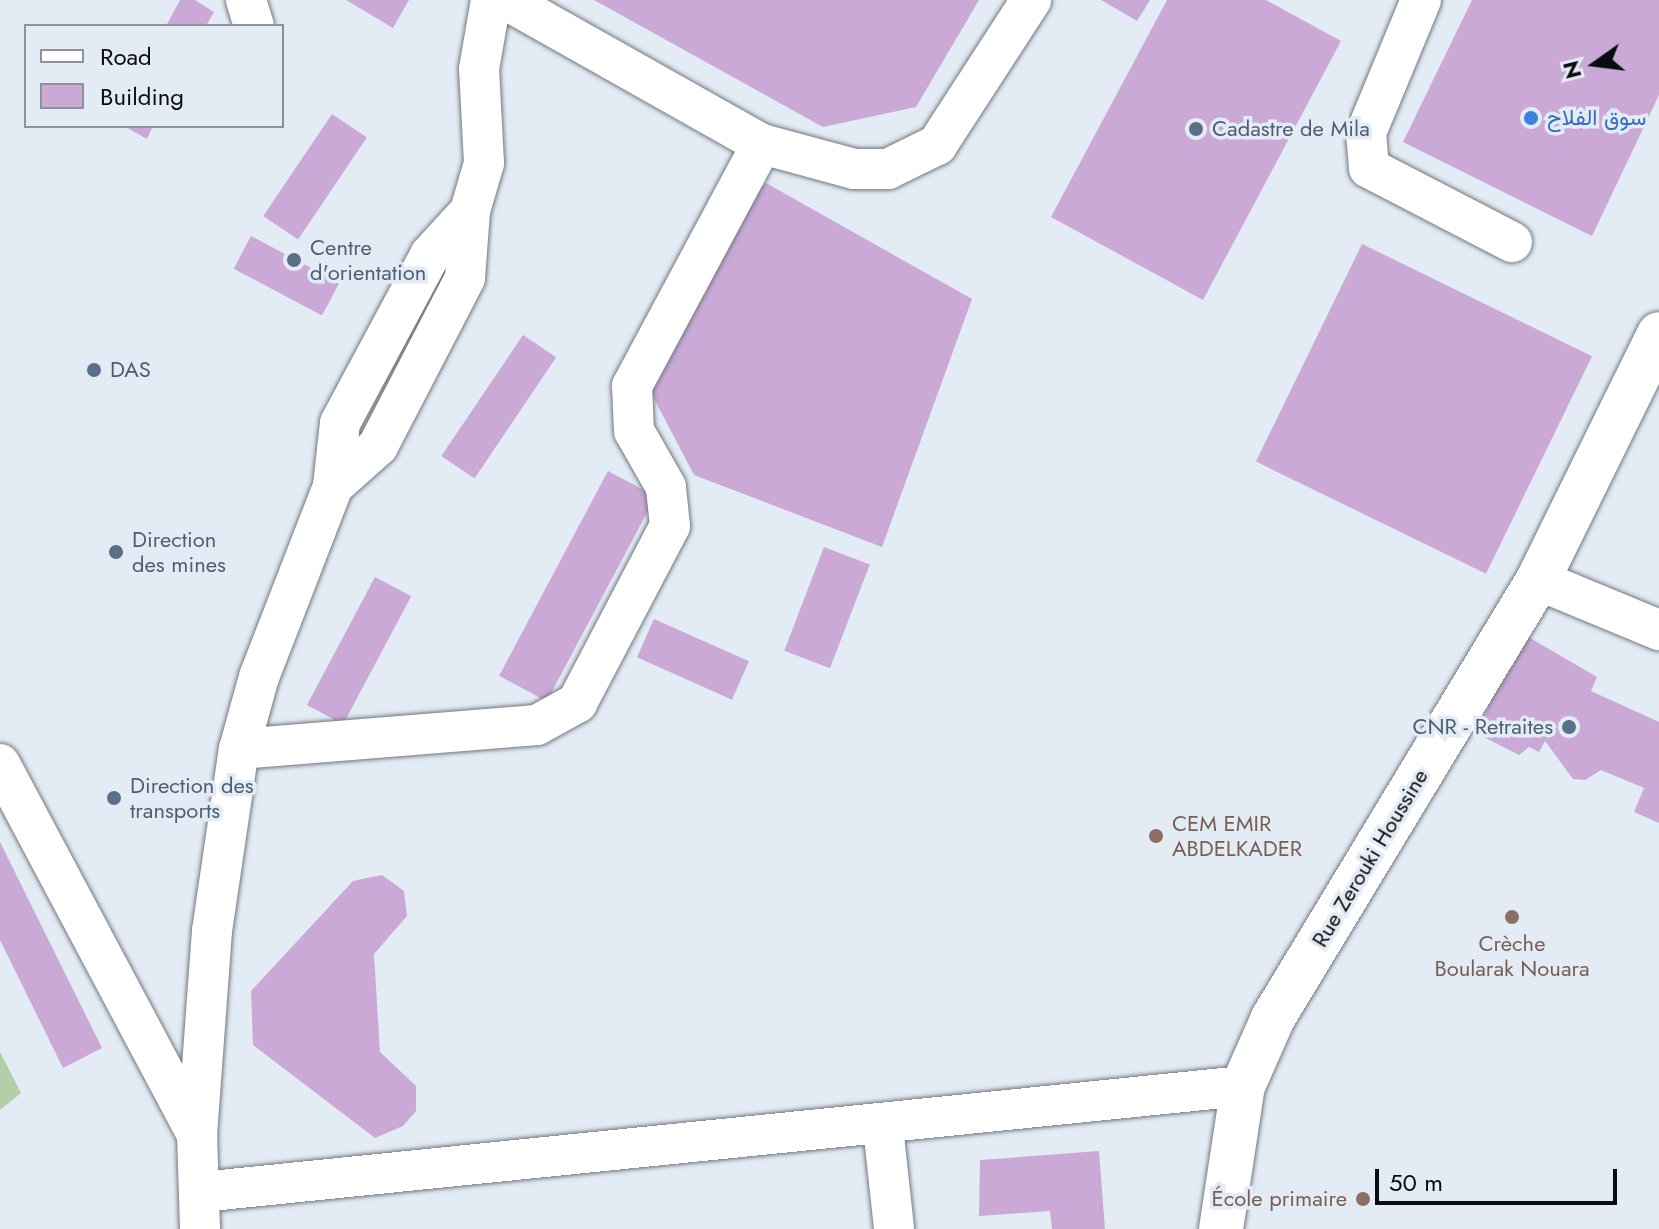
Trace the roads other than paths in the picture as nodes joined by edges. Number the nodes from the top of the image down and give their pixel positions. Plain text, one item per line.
1 (246, 0) edge
2 (491, 0) edge
3 (506, 0) edge
4 (1031, 0) edge
5 (1421, 0) edge
6 (253, 24) edge
7 (762, 144) junction
8 (1512, 242) dead end
9 (1659, 334) edge
10 (1538, 580) junction
11 (1659, 630) edge
12 (239, 749) junction
13 (0, 764) edge
14 (1243, 1086) junction
15 (883, 1127) junction
16 (197, 1135) junction
17 (200, 1210) edge
18 (894, 1229) edge
19 (1221, 1229) edge

1 - 6 street
2 - 12 street
3 - 7 street
4 - 7 street
5 - 8 street
7 - 12 street
9 - 10 main road, Rue Zerouki Houssine
10 - 11 street
10 - 14 main road, Rue Zerouki Houssine
12 - 16 street
13 - 16 street
14 - 15 street
14 - 19 main road, Rue Zerouki Houssine
15 - 17 street
15 - 18 street
16 - 17 street

